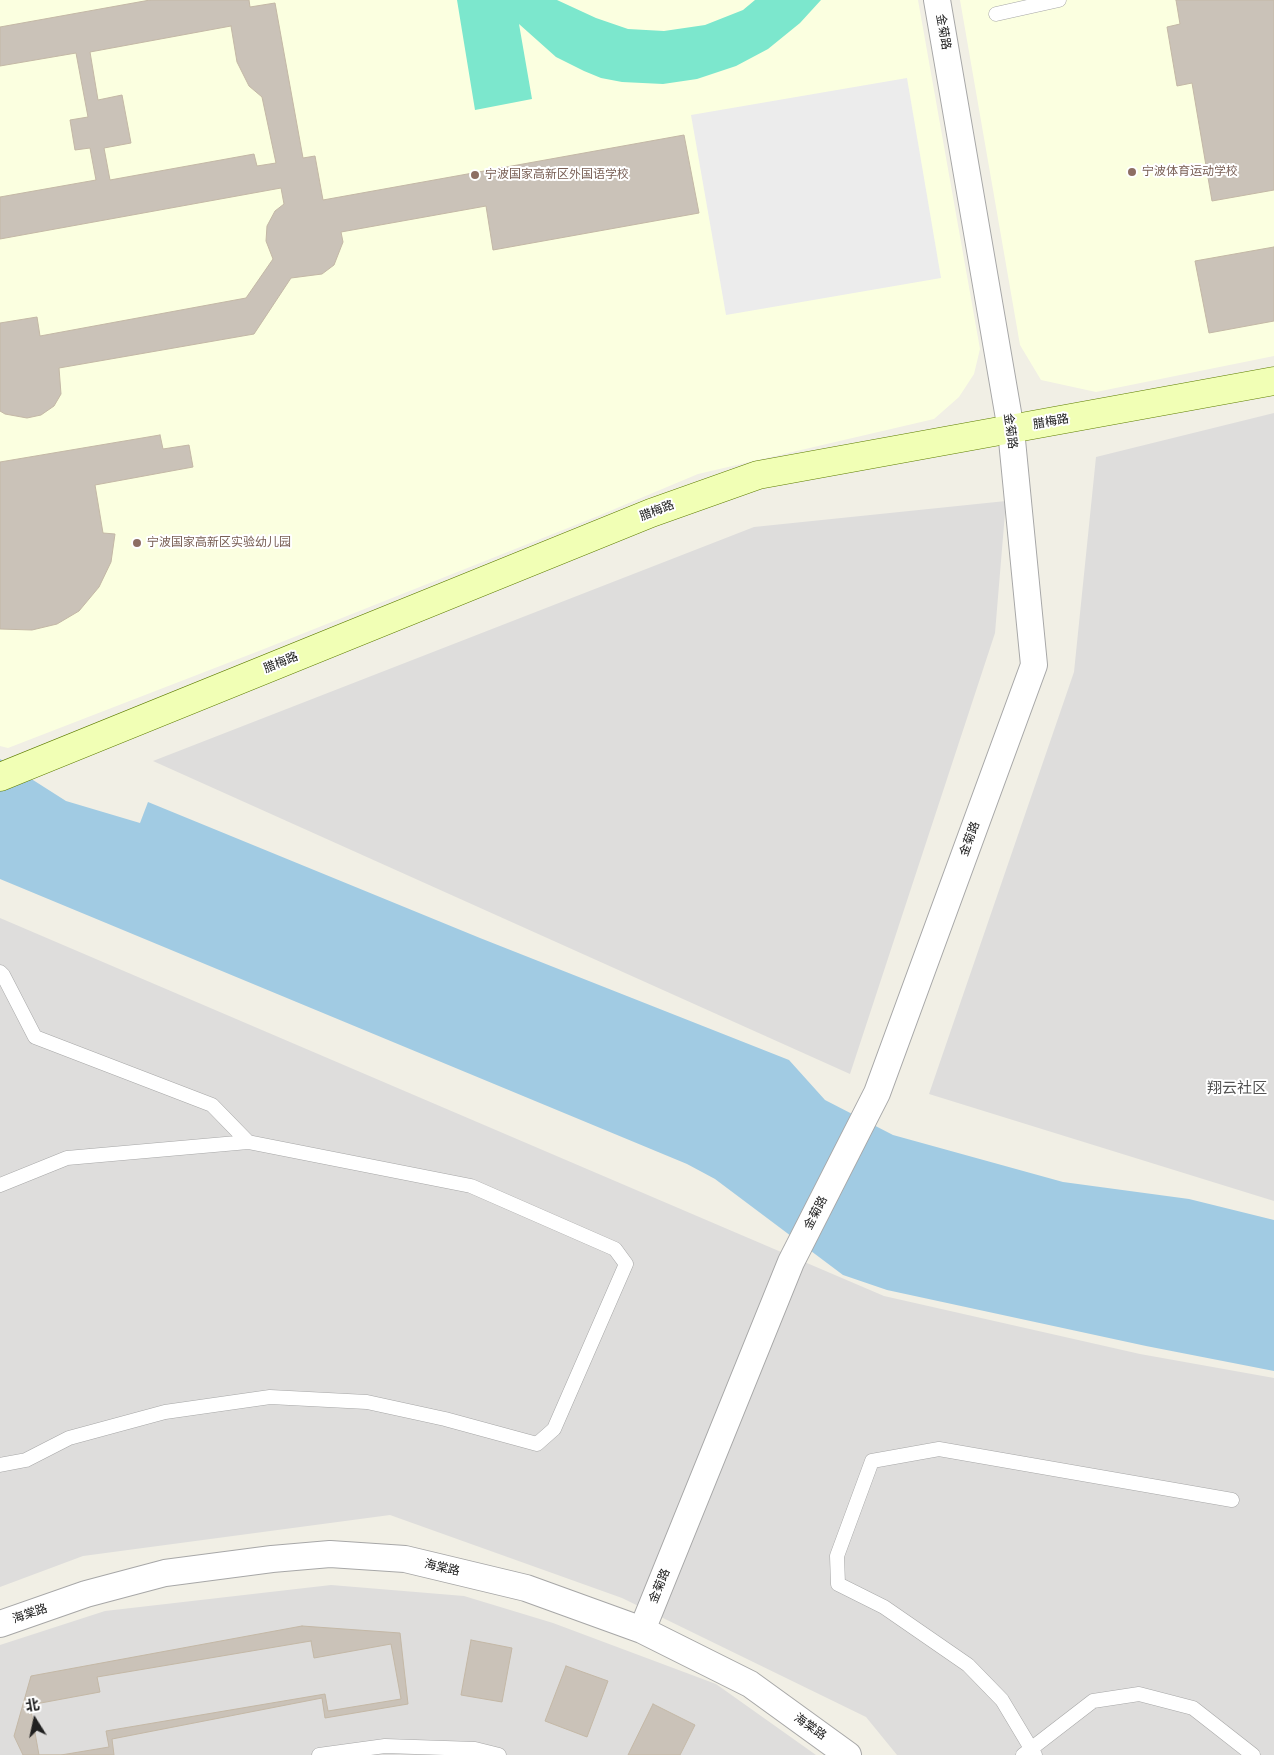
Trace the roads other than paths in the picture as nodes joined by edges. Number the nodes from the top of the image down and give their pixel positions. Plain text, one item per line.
1 (937, 0) edge
2 (1059, 0) edge
3 (996, 14) dead end
4 (1274, 381) edge
5 (1011, 430) junction
6 (0, 777) edge
7 (0, 972) edge
8 (248, 1142) junction
9 (0, 1185) edge
10 (0, 1465) edge
11 (1232, 1500) dead end
12 (0, 1624) edge
13 (642, 1630) junction
14 (398, 1751) edge
15 (1029, 1753) edge
16 (319, 1755) edge
17 (499, 1755) edge
18 (848, 1755) edge
19 (1253, 1755) edge

1 - 5 street, 金菊路
2 - 3 lane
4 - 5 street, 腊梅路
5 - 6 street, 腊梅路
5 - 13 street, 金菊路
7 - 8 lane
8 - 9 lane
8 - 10 lane
11 - 15 lane
12 - 13 street, 海棠路
13 - 18 street, 海棠路
14 - 16 lane
14 - 17 lane
15 - 19 lane

